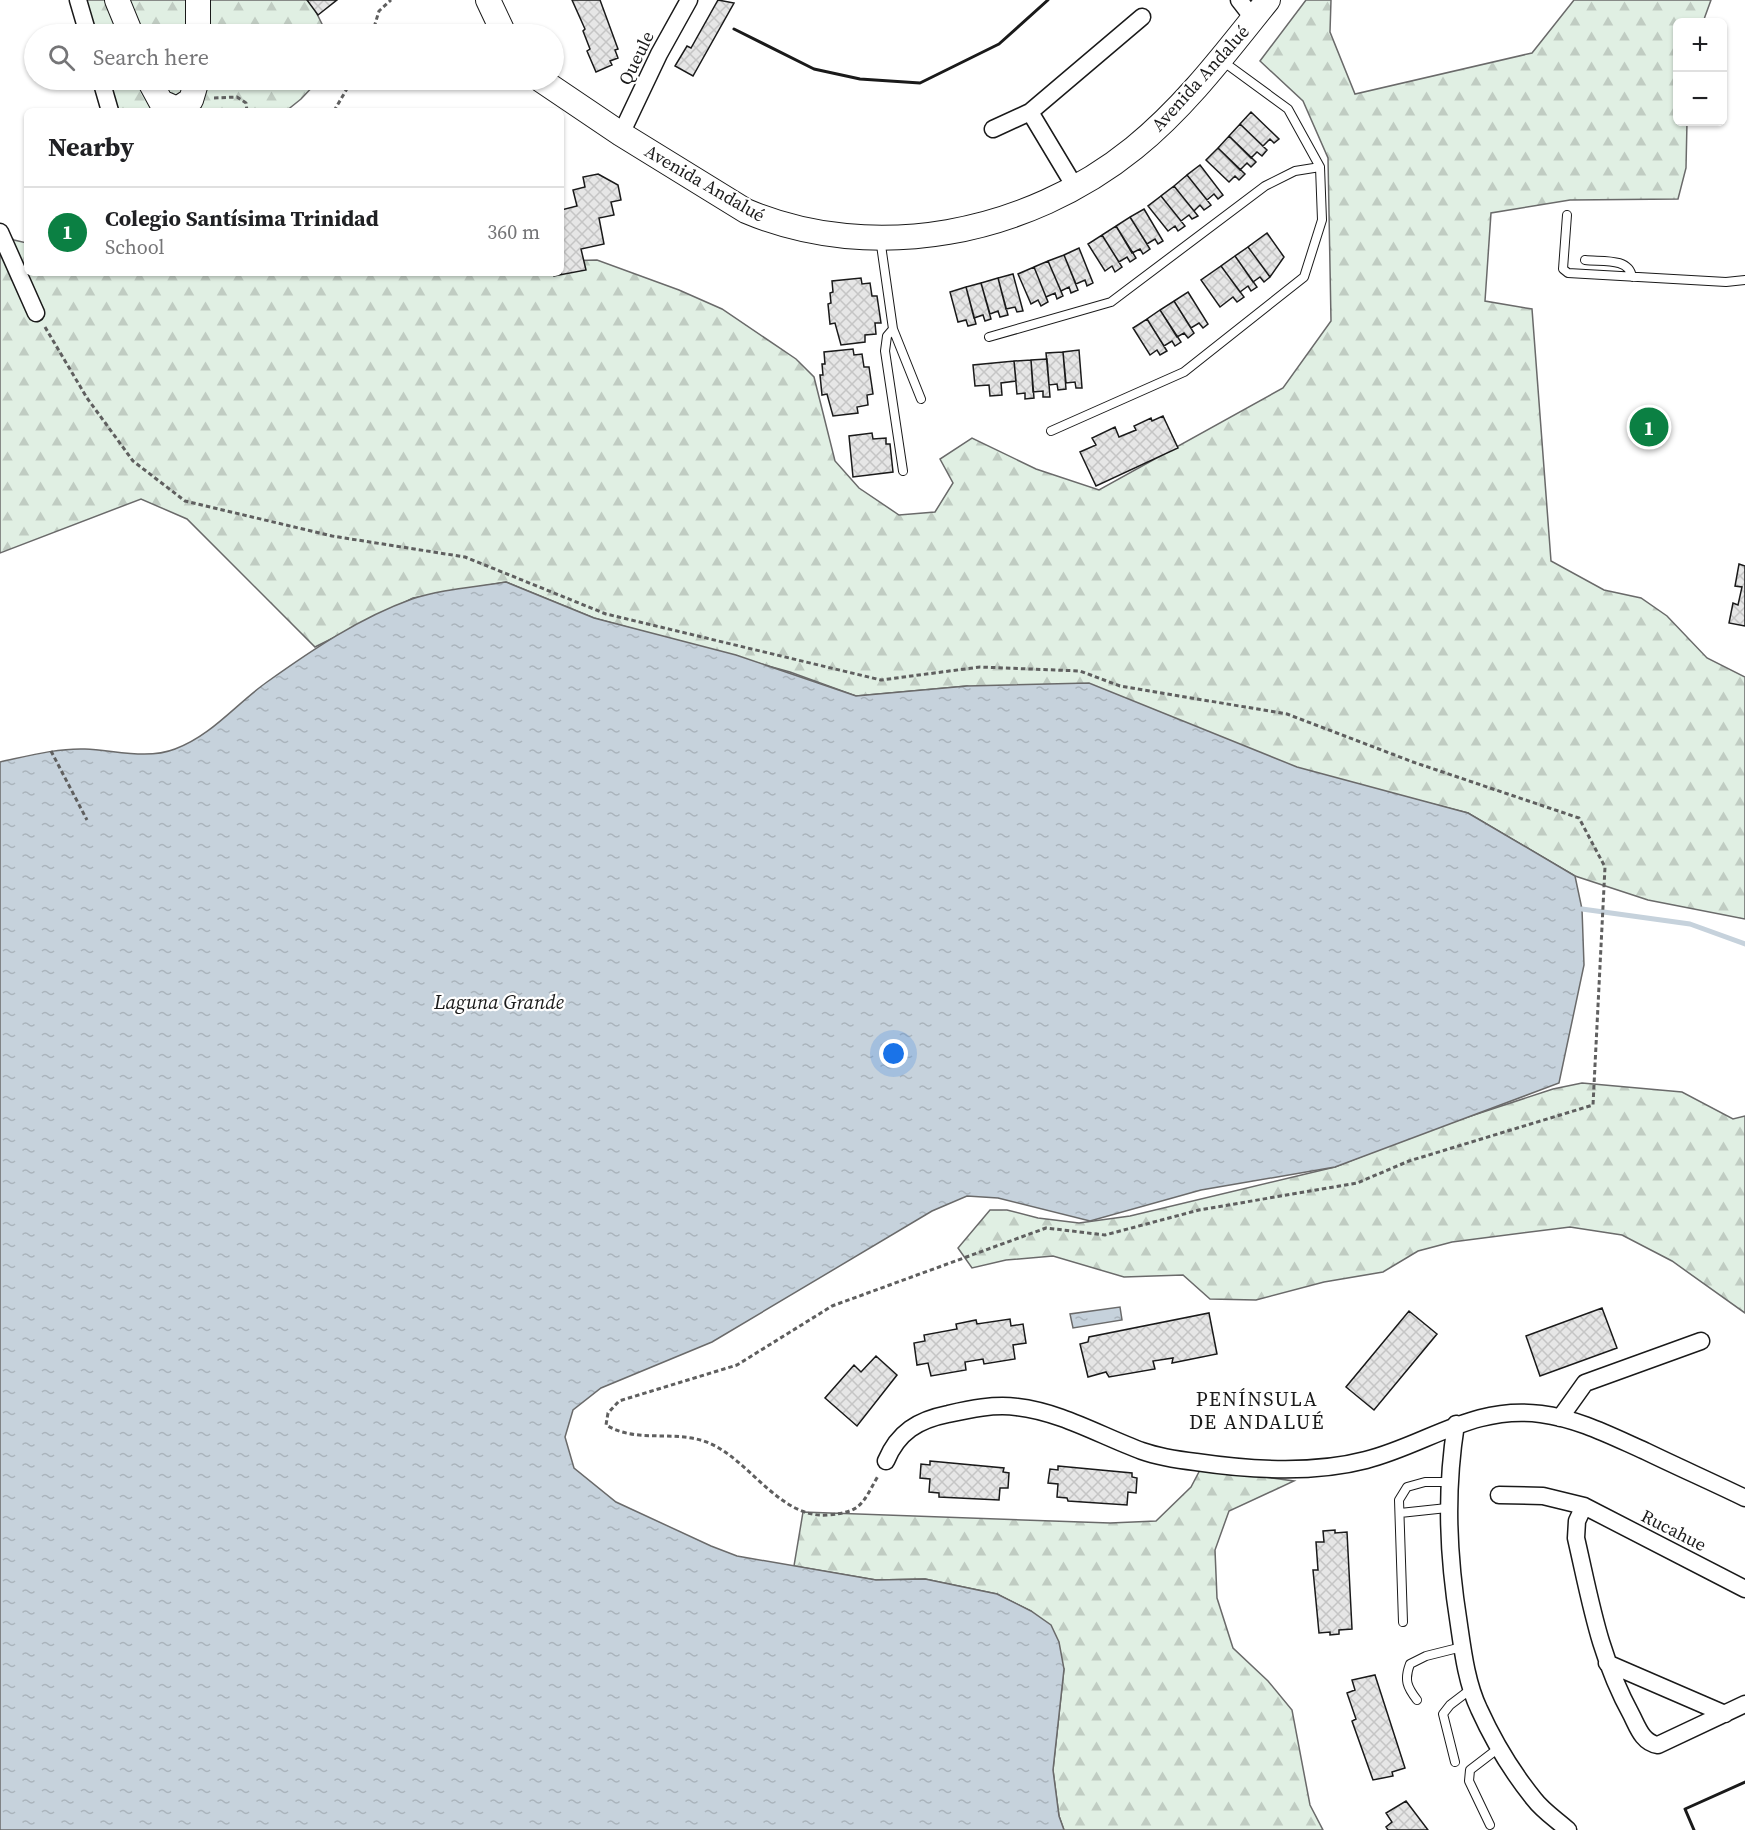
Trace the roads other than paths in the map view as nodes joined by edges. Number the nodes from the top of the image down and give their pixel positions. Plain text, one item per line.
1 (78, 0) edge
2 (117, 0) edge
3 (198, 0) edge
4 (488, 0) edge
5 (689, 0) edge
6 (1254, 6) edge
7 (1142, 17) dead end
8 (85, 24) edge
9 (127, 24) edge
10 (198, 24) edge
11 (499, 24) edge
12 (1220, 59) junction
13 (104, 90) edge
14 (153, 90) edge
15 (194, 90) edge
16 (556, 90) edge
17 (109, 108) edge
18 (173, 108) edge
19 (178, 108) edge
20 (1030, 112) junction
21 (993, 129) dead end
22 (621, 134) junction
23 (1320, 167) junction
24 (1075, 187) junction
25 (1567, 215) dead end
26 (0, 232) edge
27 (880, 237) junction
28 (1585, 260) dead end
29 (1632, 277) junction
30 (1745, 280) edge
31 (36, 312) road end
32 (892, 329) junction
33 (989, 337) dead end
34 (921, 399) dead end
35 (1051, 431) dead end
36 (903, 471) dead end
37 (1701, 1341) dead end
38 (1560, 1418) junction
39 (1456, 1424) junction
40 (886, 1461) road end
41 (1448, 1482) junction
42 (1499, 1495) dead end
43 (1745, 1497) edge
44 (1584, 1506) junction
45 (1447, 1508) junction
46 (1400, 1513) junction
47 (1745, 1589) edge
48 (1402, 1622) dead end
49 (1462, 1647) junction
50 (1607, 1664) junction
51 (1472, 1689) junction
52 (1417, 1700) dead end
53 (1745, 1704) edge
54 (1725, 1714) junction
55 (1500, 1747) junction
56 (1455, 1762) dead end
57 (1490, 1826) dead end
58 (1568, 1830) edge

1 - 8 street
2 - 9 street
3 - 10 street
4 - 11 street
5 - 22 street, Queule
6 - 12 street, Avenida Andalué
7 - 20 street
12 - 23 lane
12 - 24 street, Avenida Andalué
13 - 17 street
14 - 18 street
15 - 19 street
16 - 22 street, Avenida Andalué
20 - 21 street
20 - 24 street
22 - 27 street, Avenida Andalué
23 - 33 lane
23 - 35 lane
24 - 27 street, Avenida Andalué
25 - 29 lane
26 - 31 street
27 - 32 lane
28 - 29 lane
29 - 30 lane
32 - 34 lane
32 - 36 lane
37 - 38 street
38 - 39 street
38 - 43 street
39 - 40 street
39 - 41 street
41 - 45 street
41 - 46 lane
42 - 44 street, Rucahue
44 - 47 street, Rucahue
44 - 50 street
45 - 46 lane
45 - 49 street
46 - 48 lane
49 - 51 street
49 - 52 lane
50 - 54 street
50 - 54 street
51 - 55 street
51 - 56 lane
53 - 54 street
55 - 57 lane
55 - 58 street

